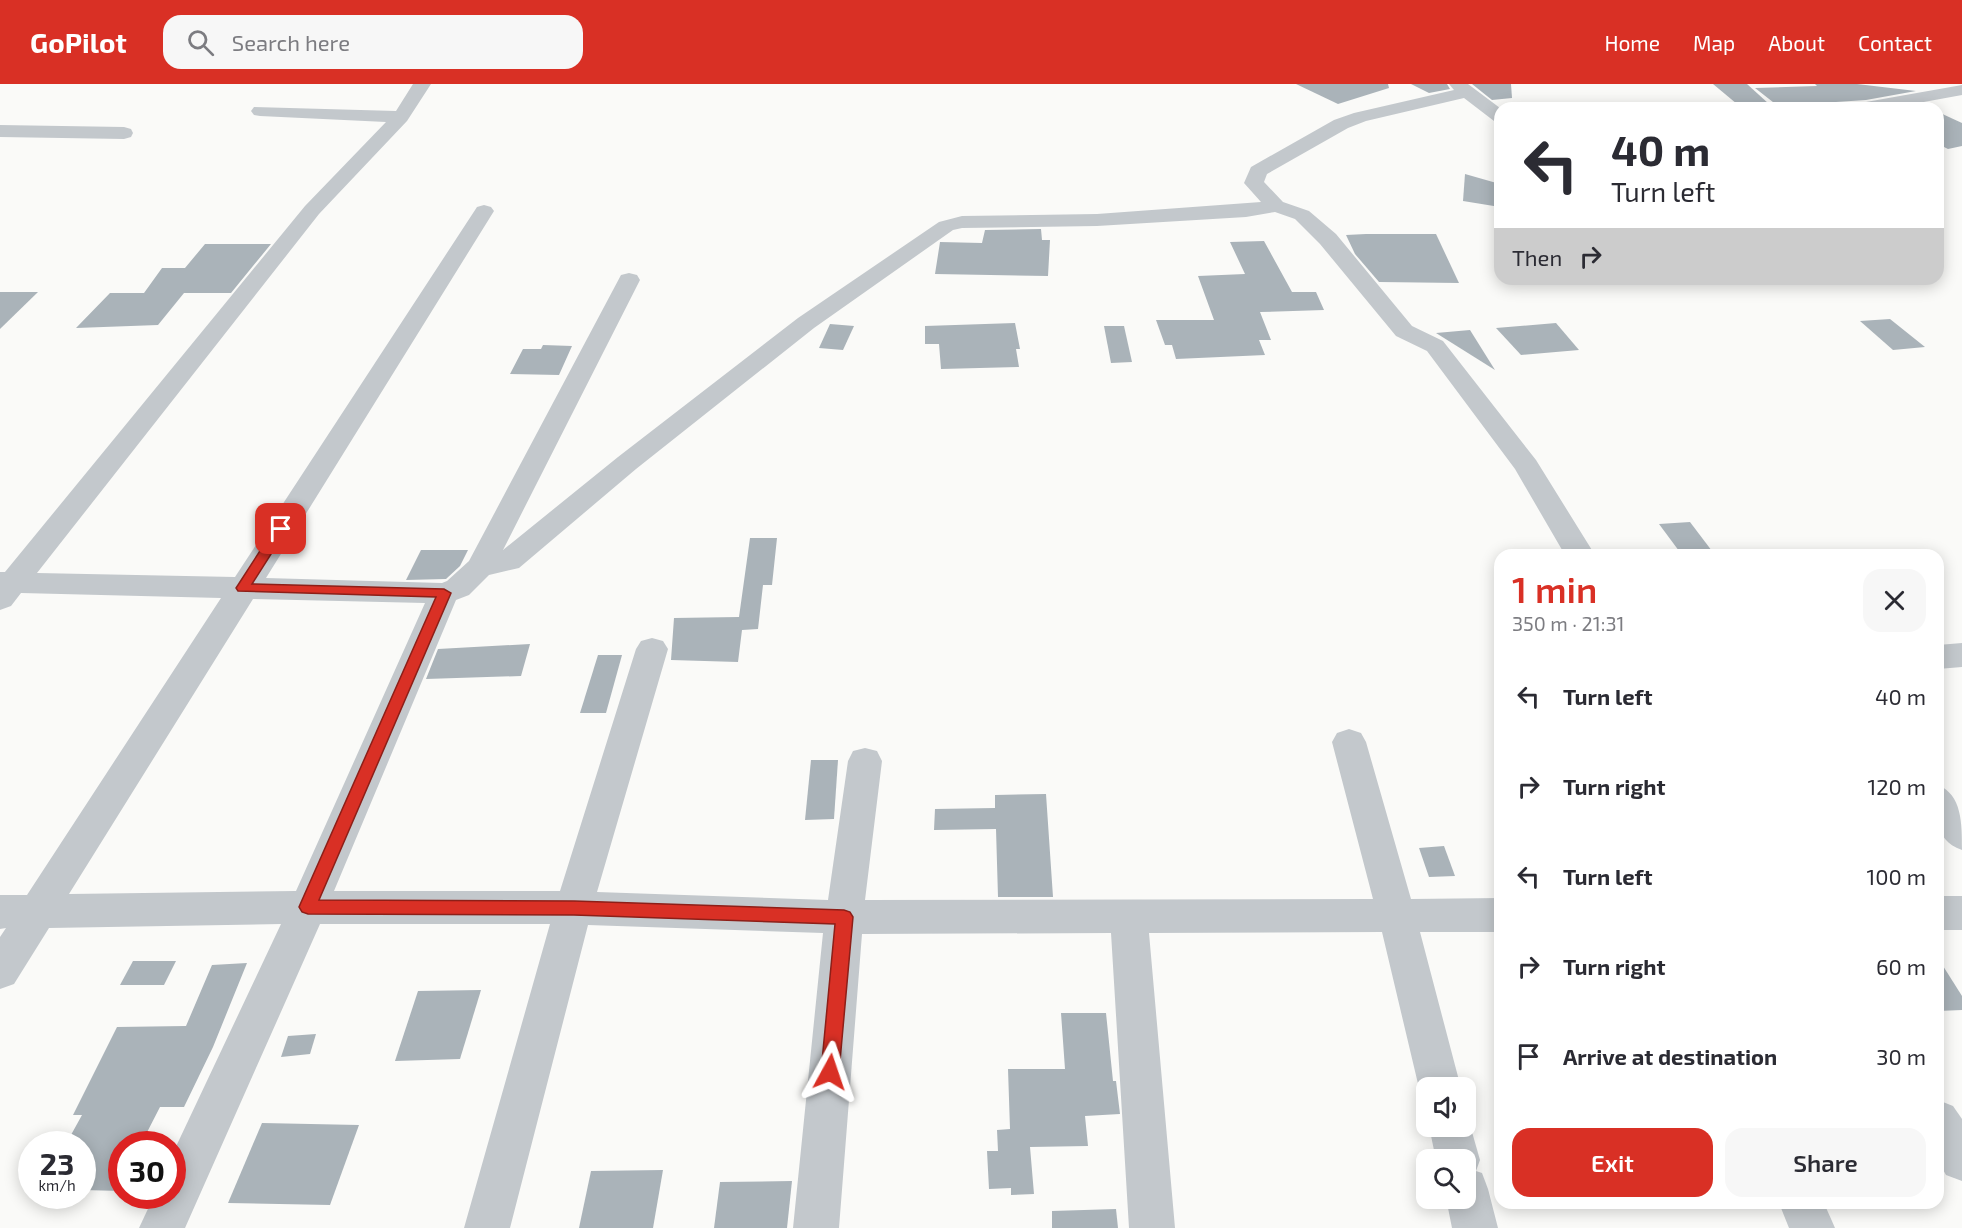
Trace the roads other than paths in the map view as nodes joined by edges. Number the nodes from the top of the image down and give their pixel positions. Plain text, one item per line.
1 (422, 84) edge
2 (1925, 84) edge
3 (1895, 85) edge
4 (1462, 88) edge
5 (1962, 90) edge
6 (1890, 102) edge
7 (260, 111) dead end
8 (1494, 112) edge
9 (401, 117) junction
10 (0, 131) edge
11 (124, 133) dead end
12 (1276, 206) junction
13 (484, 212) dead end
14 (629, 280) dead end
15 (1576, 549) edge
16 (480, 567) junction
17 (4, 588) edge
18 (243, 588) junction
19 (444, 593) junction
20 (652, 649) dead end
21 (1962, 655) edge
22 (1944, 656) edge
23 (1349, 742) dead end
24 (865, 761) dead end
25 (1944, 808) edge
26 (1962, 835) edge
27 (308, 907) junction
28 (574, 908) junction
29 (0, 912) edge
30 (38, 912) junction
31 (1944, 913) edge
32 (1962, 913) edge
33 (1494, 915) edge
34 (1129, 916) junction
35 (844, 917) junction
36 (1397, 917) junction
37 (0, 971) edge
38 (1437, 1077) edge
39 (1944, 1130) edge
40 (1962, 1159) edge
41 (1471, 1209) edge
42 (1804, 1209) edge
43 (162, 1228) edge
44 (487, 1228) edge
45 (816, 1228) edge
46 (1152, 1228) edge
47 (1475, 1228) edge
48 (1812, 1228) edge

1 - 9 street
2 - 3 street
4 - 8 street
4 - 12 street
5 - 6 street
7 - 9 street
9 - 17 street
10 - 11 street
12 - 15 street
12 - 16 street
13 - 18 street
14 - 16 street
16 - 19 street
17 - 18 street
18 - 19 street
18 - 30 street
19 - 27 street
20 - 28 street
21 - 22 street
23 - 36 street
24 - 35 street
25 - 26 street
27 - 28 street
27 - 30 street
27 - 43 street
28 - 35 street
28 - 44 street
29 - 30 street
30 - 37 street
31 - 32 street
33 - 36 street
34 - 35 street
34 - 36 street
34 - 46 street
35 - 45 street
36 - 38 street
39 - 40 street
41 - 47 street
42 - 48 street

